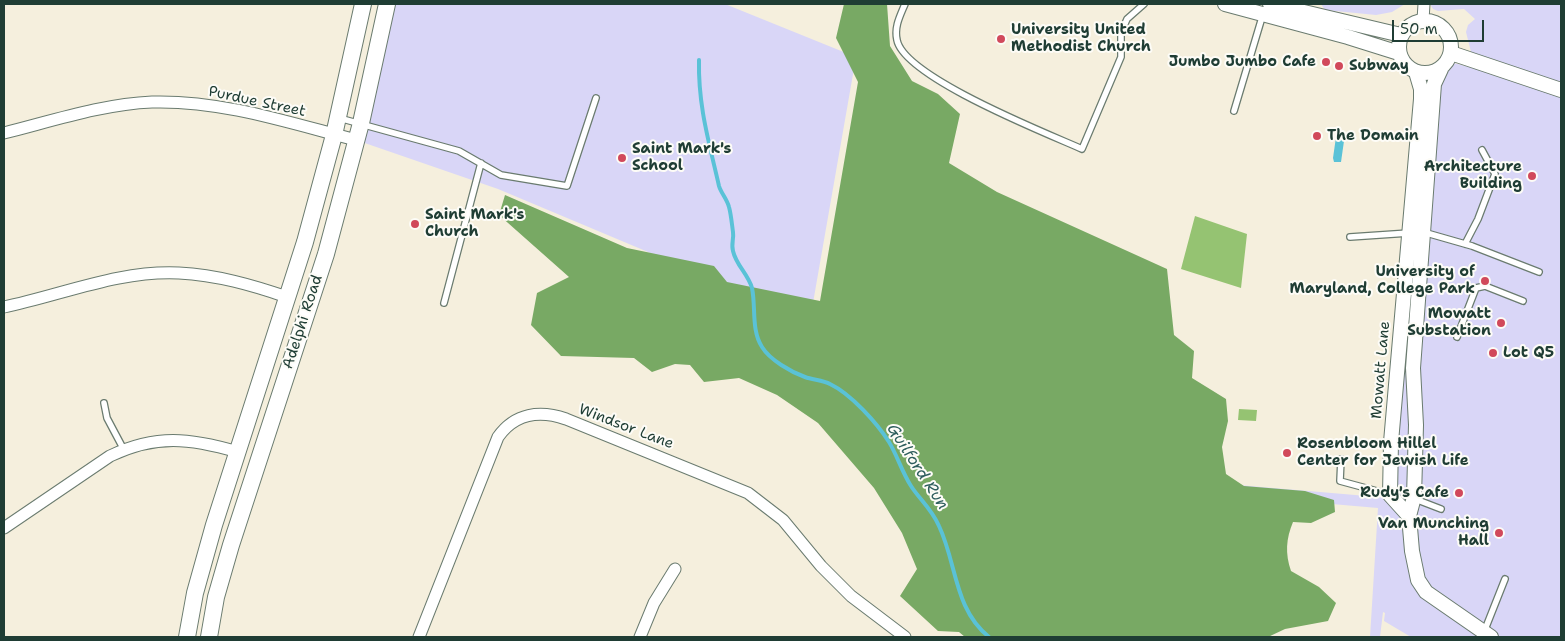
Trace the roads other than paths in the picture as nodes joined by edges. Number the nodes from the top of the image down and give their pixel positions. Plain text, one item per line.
1 (363, 4) edge
2 (387, 4) edge
3 (905, 4) edge
4 (1144, 4) edge
5 (1225, 4) edge
6 (1424, 4) edge
7 (1266, 9) edge
8 (1308, 9) edge
9 (1423, 20) junction
10 (1401, 35) junction
11 (1399, 53) junction
12 (1451, 53) junction
13 (1441, 69) junction
14 (1416, 72) junction
15 (1561, 90) edge
16 (596, 98) dead end
17 (1234, 111) dead end
18 (338, 117) junction
19 (361, 123) junction
20 (4, 133) edge
21 (334, 134) junction
22 (356, 140) junction
23 (1482, 150) dead end
24 (481, 163) junction
25 (1417, 232) junction
26 (1350, 237) dead end
27 (1465, 244) junction
28 (1539, 272) dead end
29 (287, 297) junction
30 (1523, 301) dead end
31 (444, 303) dead end
32 (4, 306) edge
33 (1457, 337) dead end
34 (104, 403) dead end
35 (124, 450) junction
36 (238, 452) junction
37 (1341, 458) dead end
38 (1390, 495) junction
39 (1413, 499) junction
40 (1441, 509) dead end
41 (1409, 516) junction
42 (4, 528) edge
43 (675, 569) dead end
44 (1505, 579) dead end
45 (1488, 635) edge
46 (187, 637) edge
47 (209, 637) edge
48 (419, 637) edge
49 (640, 637) edge
50 (905, 637) edge

1 - 18 main road, Adelphi Road
2 - 19 main road, Adelphi Road
3 - 4 lane
5 - 7 street
6 - 9 street
7 - 8 street
7 - 11 street
7 - 17 lane
8 - 10 street
9 - 10 street
9 - 12 street
10 - 11 street
11 - 14 street
12 - 13 street
12 - 15 street
13 - 14 street
13 - 25 street, Mowatt Lane
14 - 25 street, Mowatt Lane
16 - 24 lane
18 - 19 lane
18 - 21 main road, Adelphi Road
19 - 22 main road, Adelphi Road
19 - 24 lane
20 - 21 street, Purdue Street
21 - 22 street, Purdue Street
21 - 29 main road, Adelphi Road
22 - 47 main road, Adelphi Road
23 - 27 lane
24 - 31 lane
25 - 26 lane
25 - 27 lane
25 - 38 street, Mowatt Lane
25 - 39 street, Mowatt Lane
27 - 28 lane
29 - 32 street
29 - 36 main road, Adelphi Road
30 - 33 lane
34 - 35 lane
35 - 36 street
35 - 42 street
36 - 46 main road, Adelphi Road
37 - 38 lane
38 - 41 street
39 - 40 lane
39 - 41 street, Mowatt Lane
41 - 45 street, Mowatt Lane
43 - 49 street
44 - 45 lane
48 - 50 street, Windsor Lane

